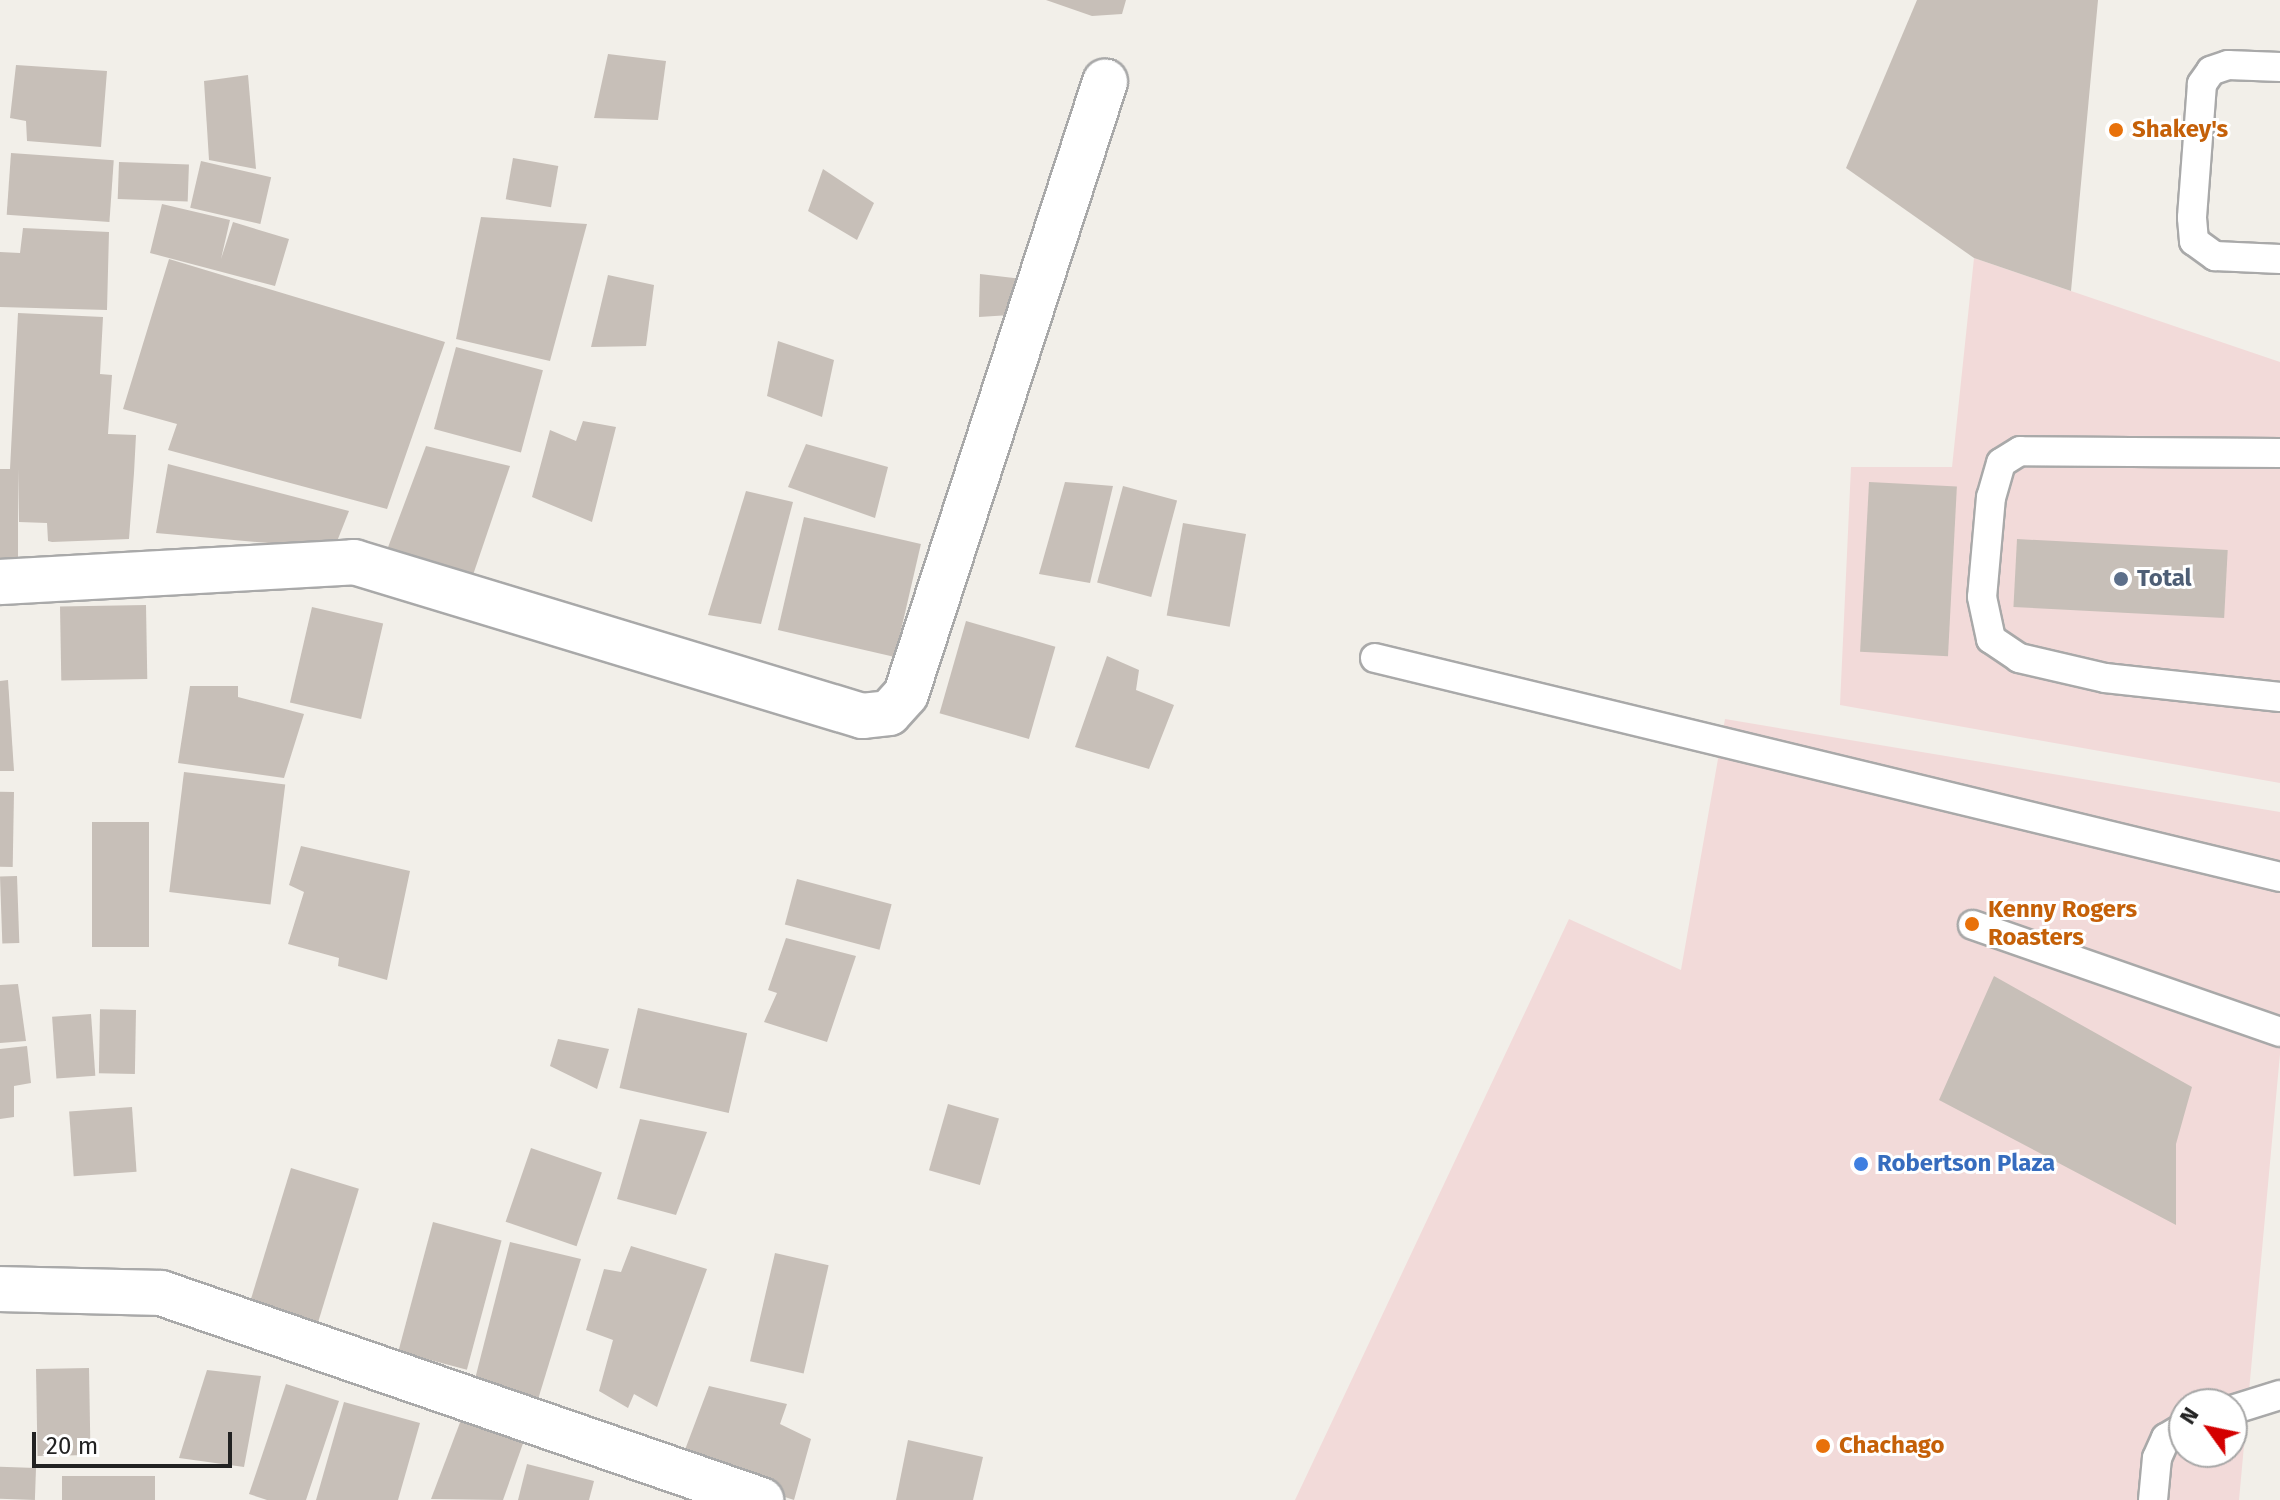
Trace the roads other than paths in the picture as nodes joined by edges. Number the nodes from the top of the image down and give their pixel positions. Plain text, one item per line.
1 (2280, 67) edge
2 (1105, 82) dead end
3 (2280, 259) edge
4 (2280, 453) edge
5 (0, 582) edge
6 (1375, 658) dead end
7 (2280, 697) edge
8 (2280, 877) edge
9 (1973, 925) dead end
10 (2280, 1032) edge
11 (0, 1289) edge
12 (2280, 1395) edge
13 (2248, 1405) edge
14 (2168, 1437) edge
15 (761, 1500) edge
16 (2153, 1500) edge

1 - 3 lane
2 - 5 street
4 - 7 lane
6 - 8 lane
9 - 10 lane
11 - 15 street
12 - 13 lane
14 - 16 lane

